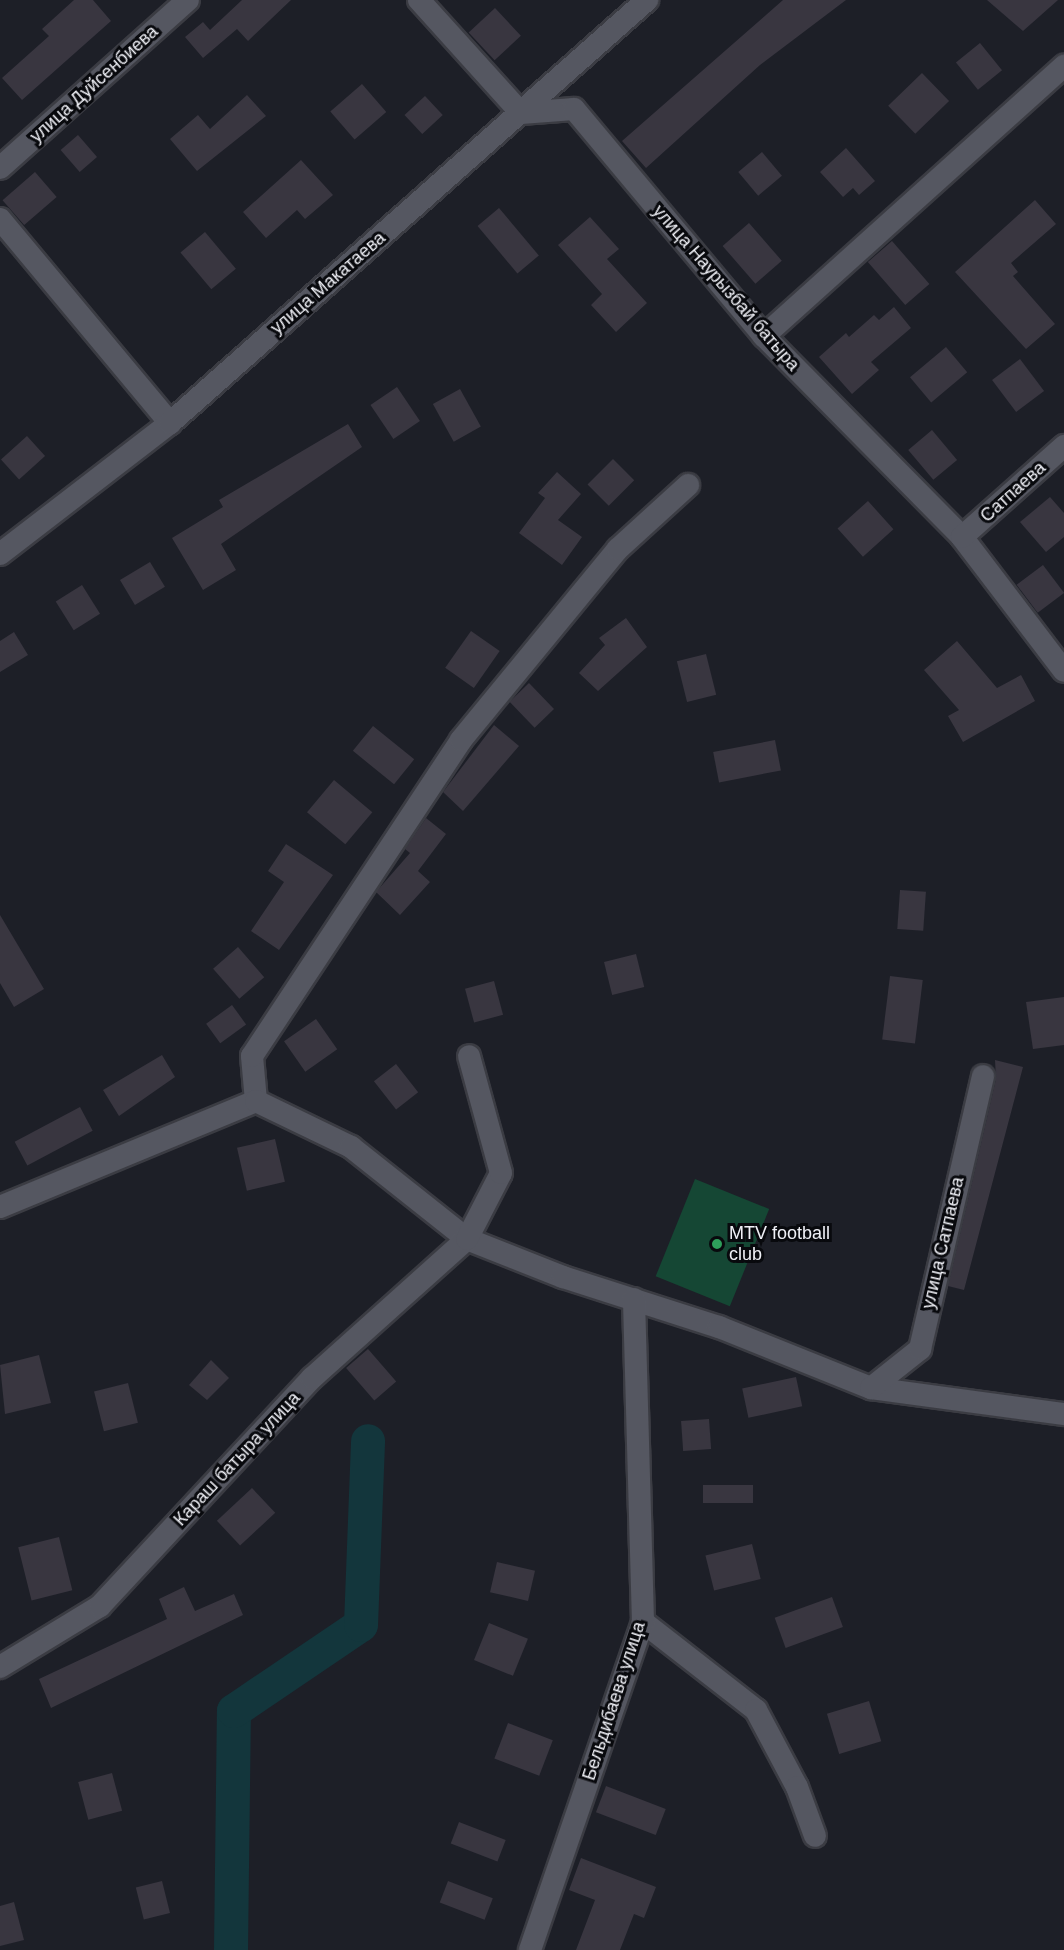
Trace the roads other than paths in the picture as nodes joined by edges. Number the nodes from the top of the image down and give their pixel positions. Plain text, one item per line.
1 (188, 0) edge
2 (419, 0) edge
3 (647, 0) edge
4 (1064, 66) edge
5 (521, 113) junction
6 (0, 168) edge
7 (0, 219) edge
8 (764, 336) junction
9 (170, 423) junction
10 (1064, 446) edge
11 (688, 485) dead end
12 (963, 537) junction
13 (0, 554) edge
14 (1064, 671) edge
15 (469, 1056) dead end
16 (983, 1076) dead end
17 (256, 1101) junction
18 (0, 1207) edge
19 (467, 1239) junction
20 (634, 1299) junction
21 (871, 1388) junction
22 (1064, 1414) edge
23 (643, 1622) junction
24 (0, 1666) edge
25 (815, 1836) dead end
26 (530, 1950) edge

1 - 6 street, улица Дуйсенбиева
2 - 5 street
3 - 5 street, улица Макатаева
4 - 8 street
5 - 8 street, улица Наурызбай батыра
5 - 9 street, улица Макатаева
7 - 9 street
8 - 12 street, улица Наурызбай батыра
9 - 13 street, улица Макатаева
10 - 12 street, Сатпаева
11 - 17 street
12 - 14 street, улица Наурызбай батыра
15 - 19 street
16 - 21 street, улица Сатпаева
17 - 18 street
17 - 19 street
19 - 20 street
19 - 24 street, Караш батыра улица
20 - 21 street
20 - 23 street, Бельдибаева улица
21 - 22 street
23 - 25 street
23 - 26 street, Бельдибаева улица

